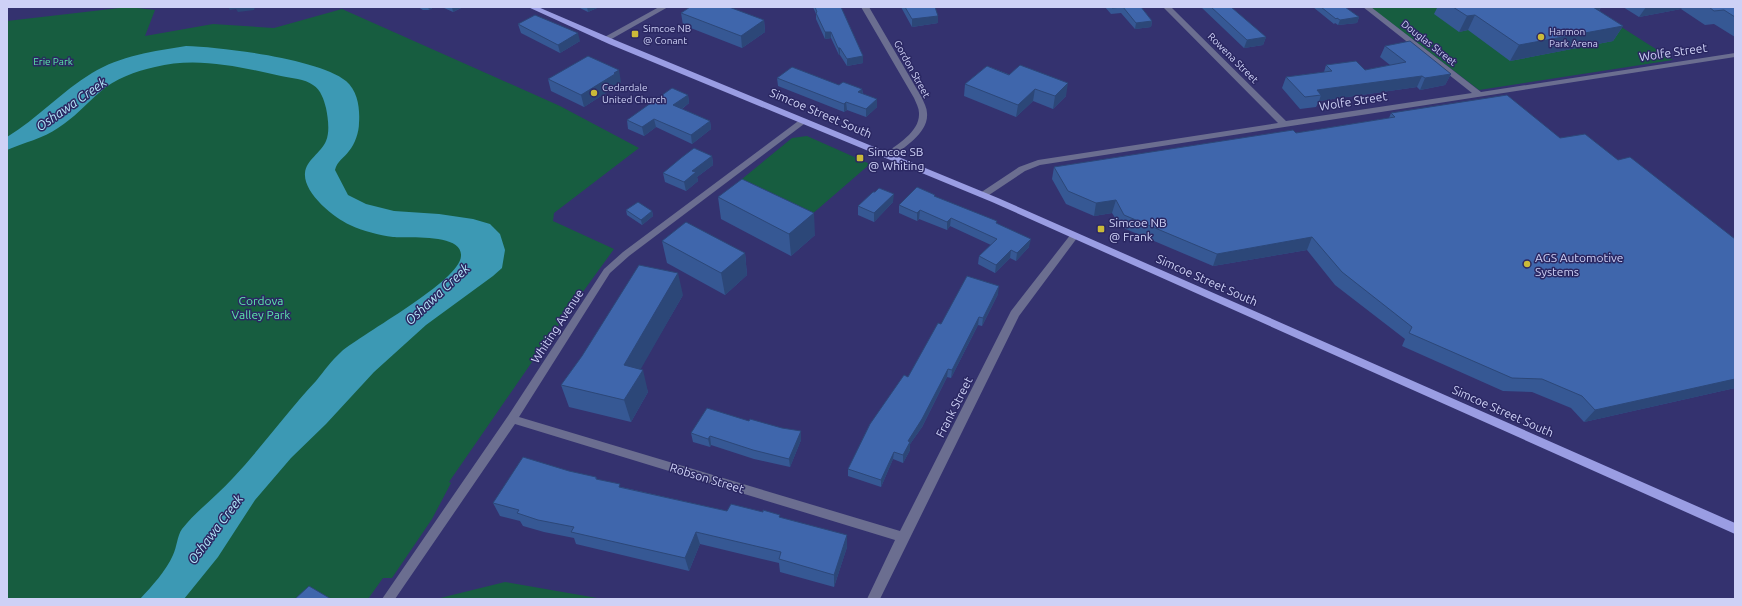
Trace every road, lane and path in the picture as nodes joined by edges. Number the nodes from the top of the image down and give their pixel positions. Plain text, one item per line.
1 (532, 7) edge
2 (664, 7) edge
3 (865, 7) edge
4 (1167, 7) edge
5 (1367, 7) edge
6 (605, 39) junction
7 (1735, 55) edge
8 (1479, 94) junction
9 (804, 121) junction
10 (1284, 124) junction
11 (888, 156) junction
12 (983, 195) junction
13 (1074, 236) junction
14 (512, 419) junction
15 (1735, 529) edge
16 (903, 537) junction
17 (388, 599) edge
18 (874, 599) edge

1 - 6 main road, Simcoe Street South
2 - 6 street
3 - 11 street, Gordon Street
4 - 10 street, Rowena Street
5 - 8 street, Douglas Street
6 - 9 main road, Simcoe Street South
7 - 8 street, Wolfe Street
8 - 10 street, Wolfe Street
9 - 11 main road, Simcoe Street South
9 - 14 street, Whiting Avenue
10 - 12 street, Wolfe Street
11 - 12 main road, Simcoe Street South
12 - 13 main road, Simcoe Street South
13 - 15 main road, Simcoe Street South
13 - 16 street, Frank Street
14 - 16 street, Robson Street
14 - 17 street, Whiting Avenue
16 - 18 street, Frank Street

